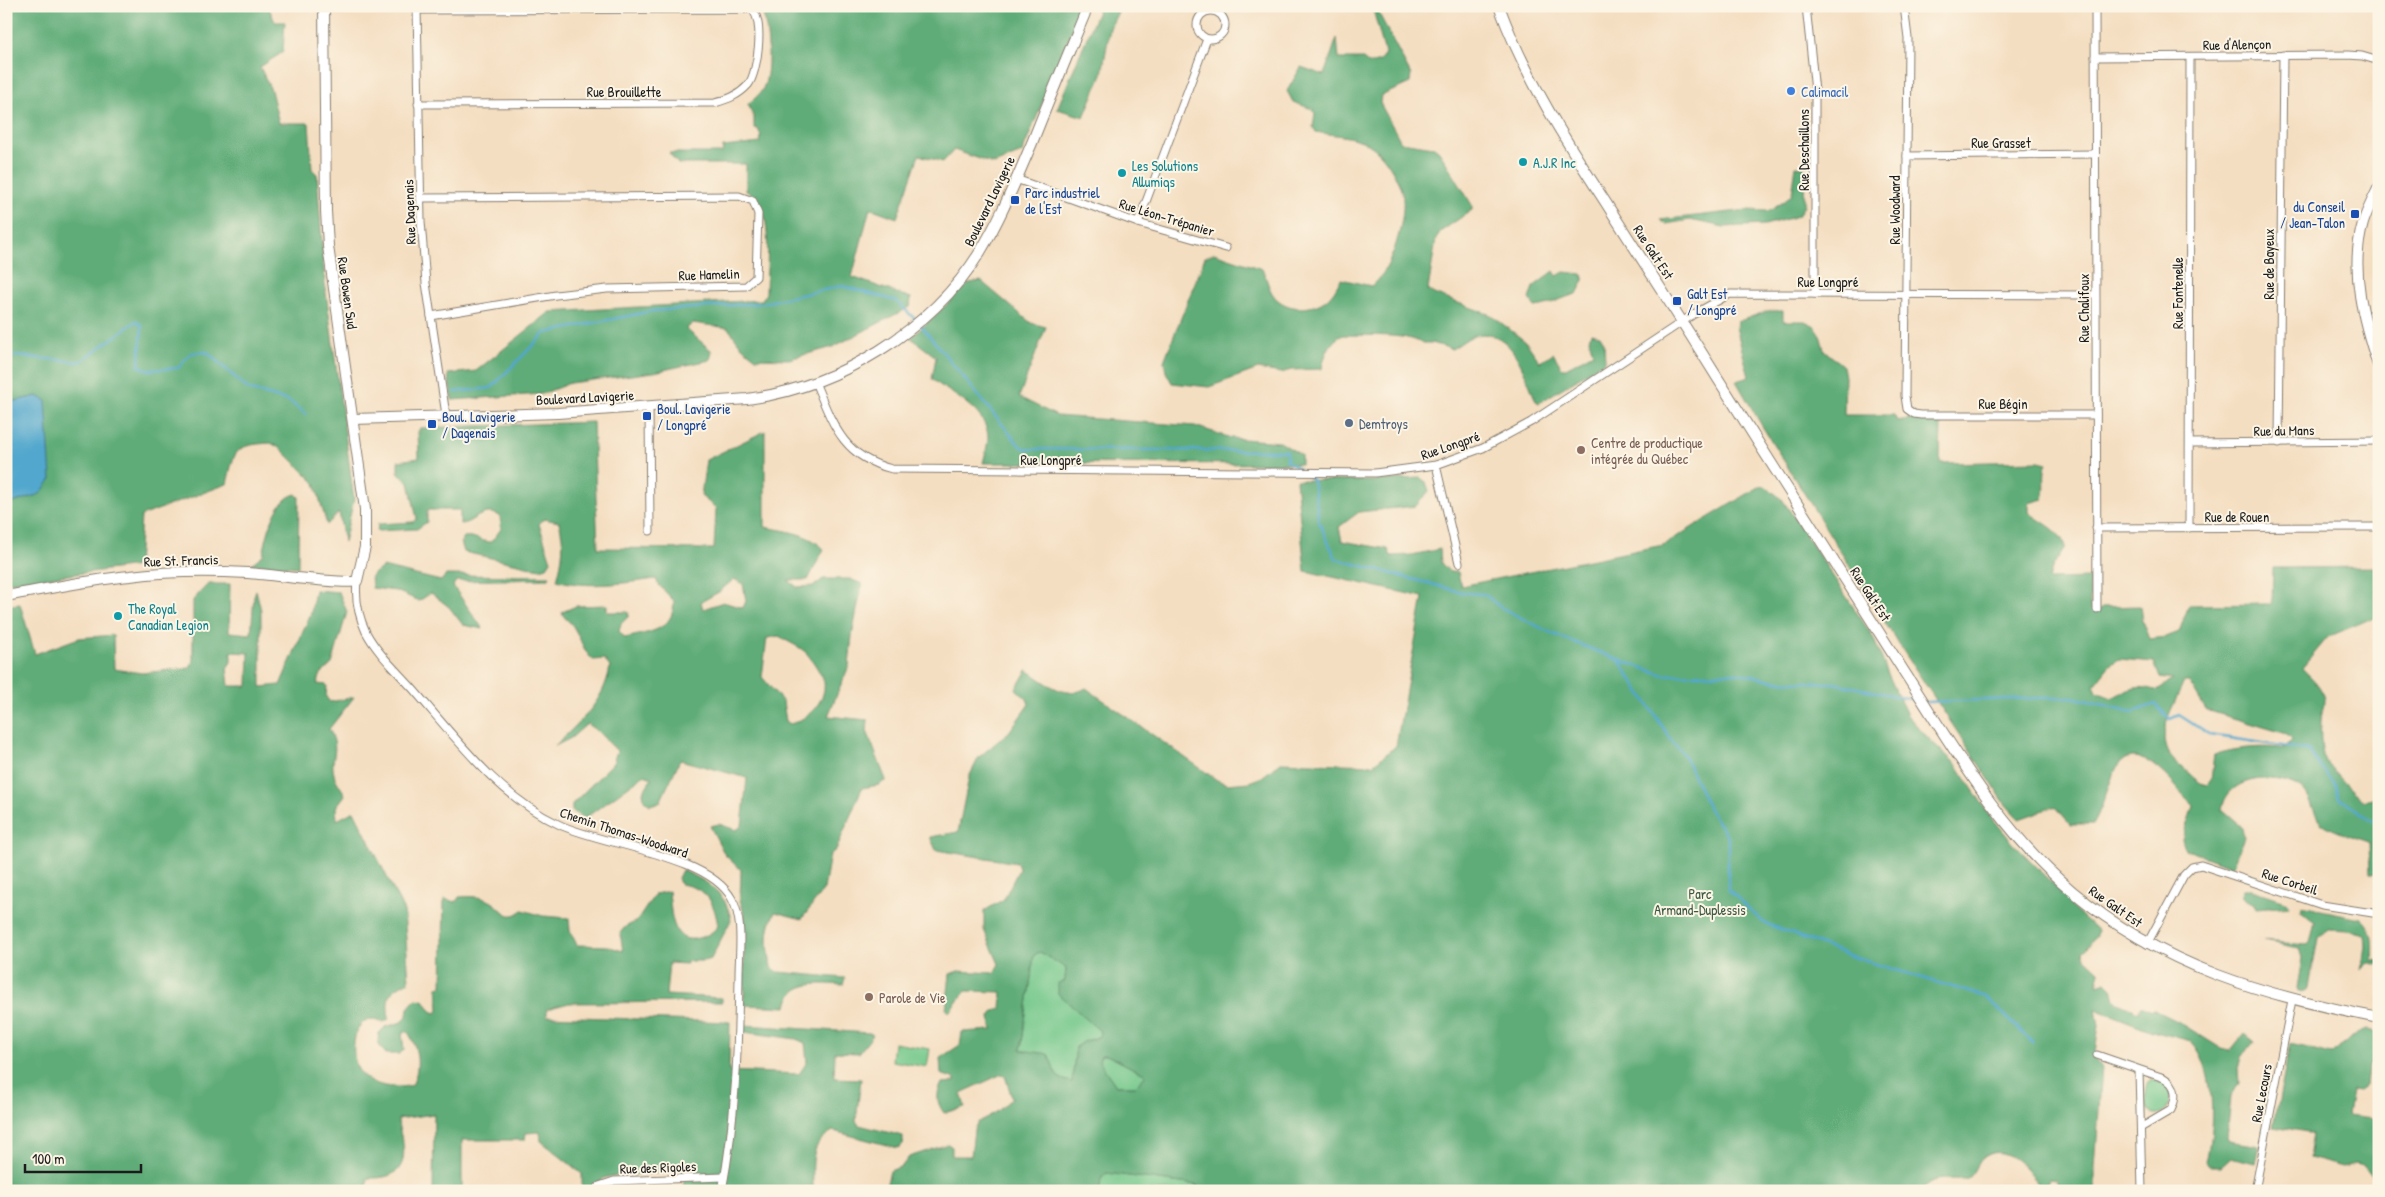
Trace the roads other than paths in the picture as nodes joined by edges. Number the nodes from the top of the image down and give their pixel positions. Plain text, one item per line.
1 (324, 6) edge
2 (1088, 6) edge
3 (1499, 6) edge
4 (1806, 6) edge
5 (1904, 6) edge
6 (2094, 6) edge
7 (417, 8) edge
8 (1207, 39) junction
9 (2282, 55) junction
10 (2095, 56) junction
11 (2190, 57) junction
12 (2379, 61) edge
13 (418, 104) junction
14 (2095, 154) junction
15 (1907, 156) junction
16 (1016, 179) junction
17 (2379, 187) edge
18 (420, 198) junction
19 (1138, 223) junction
20 (1226, 248) dead end
21 (1815, 294) junction
22 (1906, 294) junction
23 (2095, 295) junction
24 (431, 316) junction
25 (1682, 322) junction
26 (2379, 368) edge
27 (815, 382) junction
28 (650, 407) junction
29 (1910, 412) joint
30 (446, 415) junction
31 (2096, 415) junction
32 (353, 419) junction
33 (2379, 441) edge
34 (2279, 442) junction
35 (2190, 444) junction
36 (1436, 465) junction
37 (2379, 527) edge
38 (2096, 528) junction
39 (2189, 528) junction
40 (650, 531) dead end
41 (1458, 563) dead end
42 (357, 580) junction
43 (6, 596) edge
44 (2097, 609) dead end
45 (2379, 914) edge
46 (2147, 944) junction
47 (2292, 1000) junction
48 (2379, 1018) edge
49 (2098, 1055) dead end
50 (2139, 1071) junction
51 (2142, 1127) junction
52 (724, 1177) junction
53 (595, 1191) edge
54 (722, 1191) edge
55 (2142, 1191) edge
56 (2255, 1191) edge

1 - 32 street, Rue Bowen Sud
2 - 16 street, Boulevard Lavigerie
3 - 25 street, Rue Galt Est
4 - 21 street, Rue Deschaillons
5 - 15 street, Rue Woodward
6 - 10 street, Rue Chalifoux
7 - 13 street, Rue Dagenais
7 - 13 street, Rue Brouillette
8 - 8 street
8 - 19 street
9 - 11 street, Rue d'Alençon
9 - 12 street, Rue d'Alençon
9 - 34 street, Rue de Bayeux
10 - 11 street, Rue d'Alençon
10 - 14 street, Rue Chalifoux
11 - 35 street, Rue Fontenelle
13 - 18 street, Rue Dagenais
14 - 15 street, Rue Grasset
14 - 23 street, Rue Chalifoux
15 - 22 street, Rue Woodward
16 - 19 street, Rue Léon-Trépanier
16 - 27 street, Boulevard Lavigerie
17 - 26 street
18 - 24 street, Rue Dagenais
18 - 24 street, Rue Hamelin
19 - 20 street, Rue Léon-Trépanier
21 - 22 street, Rue Longpré
21 - 25 street, Rue Longpré
22 - 23 street, Rue Longpré
22 - 29 street, Rue Woodward
23 - 31 street, Rue Chalifoux
24 - 30 street, Rue Dagenais
25 - 36 street, Rue Longpré
25 - 46 street, Rue Galt Est
27 - 28 street, Boulevard Lavigerie
27 - 36 street, Rue Longpré
28 - 30 street, Boulevard Lavigerie
28 - 40 street
29 - 31 street, Rue Bégin
30 - 32 street, Boulevard Lavigerie
31 - 38 street, Rue Chalifoux
32 - 42 street, Rue Bowen Sud
33 - 34 street, Rue du Mans
34 - 35 street, Rue du Mans
35 - 39 street, Rue Fontenelle
36 - 41 street
37 - 39 street, Rue de Rouen
38 - 39 street, Rue de Rouen
38 - 44 street, Rue Chalifoux
42 - 43 street, Rue St. Francis
42 - 52 street, Chemin Thomas-Woodward
45 - 46 street, Rue Corbeil
46 - 47 street, Rue Galt Est
47 - 48 street, Rue Galt Est
47 - 56 street, Rue Lecours
49 - 50 street
50 - 51 street
50 - 51 street
51 - 55 street
52 - 53 street, Rue des Rigoles
52 - 54 street, Chemin Thomas-Woodward

